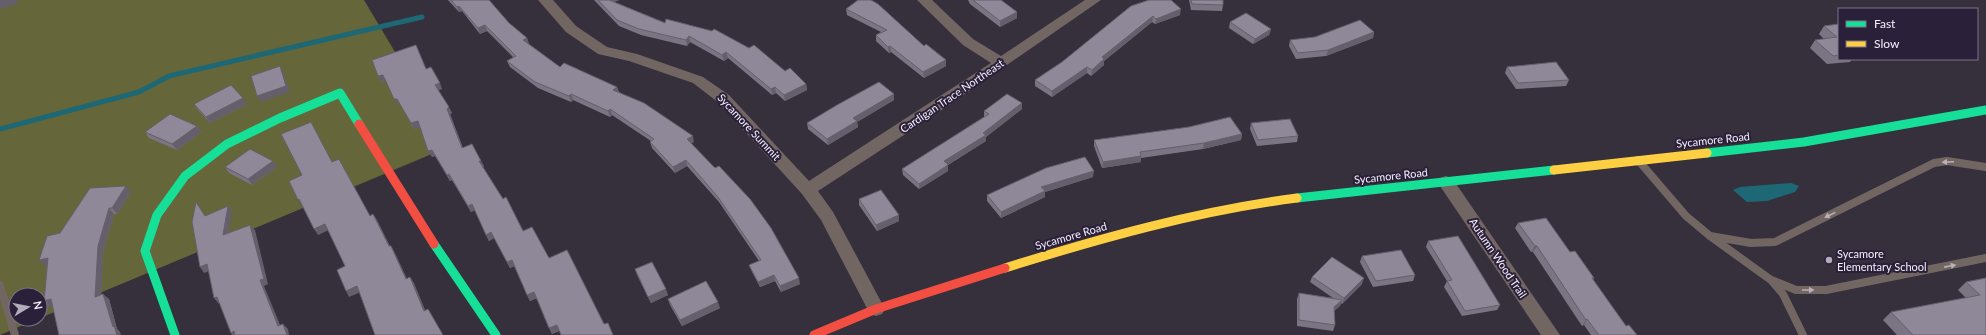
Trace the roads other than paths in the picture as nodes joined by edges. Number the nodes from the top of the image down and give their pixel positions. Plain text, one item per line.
1 (545, 0) edge
2 (924, 0) edge
3 (1094, 0) edge
4 (1001, 63) junction
5 (1986, 110) edge
6 (1638, 160) junction
7 (1986, 167) edge
8 (1446, 182) junction
9 (808, 190) junction
10 (1710, 236) junction
11 (1986, 258) edge
12 (1771, 280) junction
13 (0, 285) edge
14 (876, 309) junction
15 (15, 335) edge
16 (175, 335) edge
17 (496, 335) edge
18 (814, 335) edge
19 (1551, 335) edge
20 (1803, 335) edge

1 - 9 street, Sycamore Summit
2 - 4 street
3 - 4 street, Cardigan Trace Northeast
4 - 9 street, Cardigan Trace Northeast
5 - 6 street, Sycamore Road
6 - 8 street, Sycamore Road
6 - 10 lane
7 -> 10 lane
8 - 14 street, Sycamore Road
8 - 19 street, Autumn Wood Trail
9 - 14 street, Sycamore Summit
10 - 12 lane
12 -> 11 lane
12 - 20 lane
13 - 15 lane
14 - 18 street, Sycamore Road
16 - 17 street

